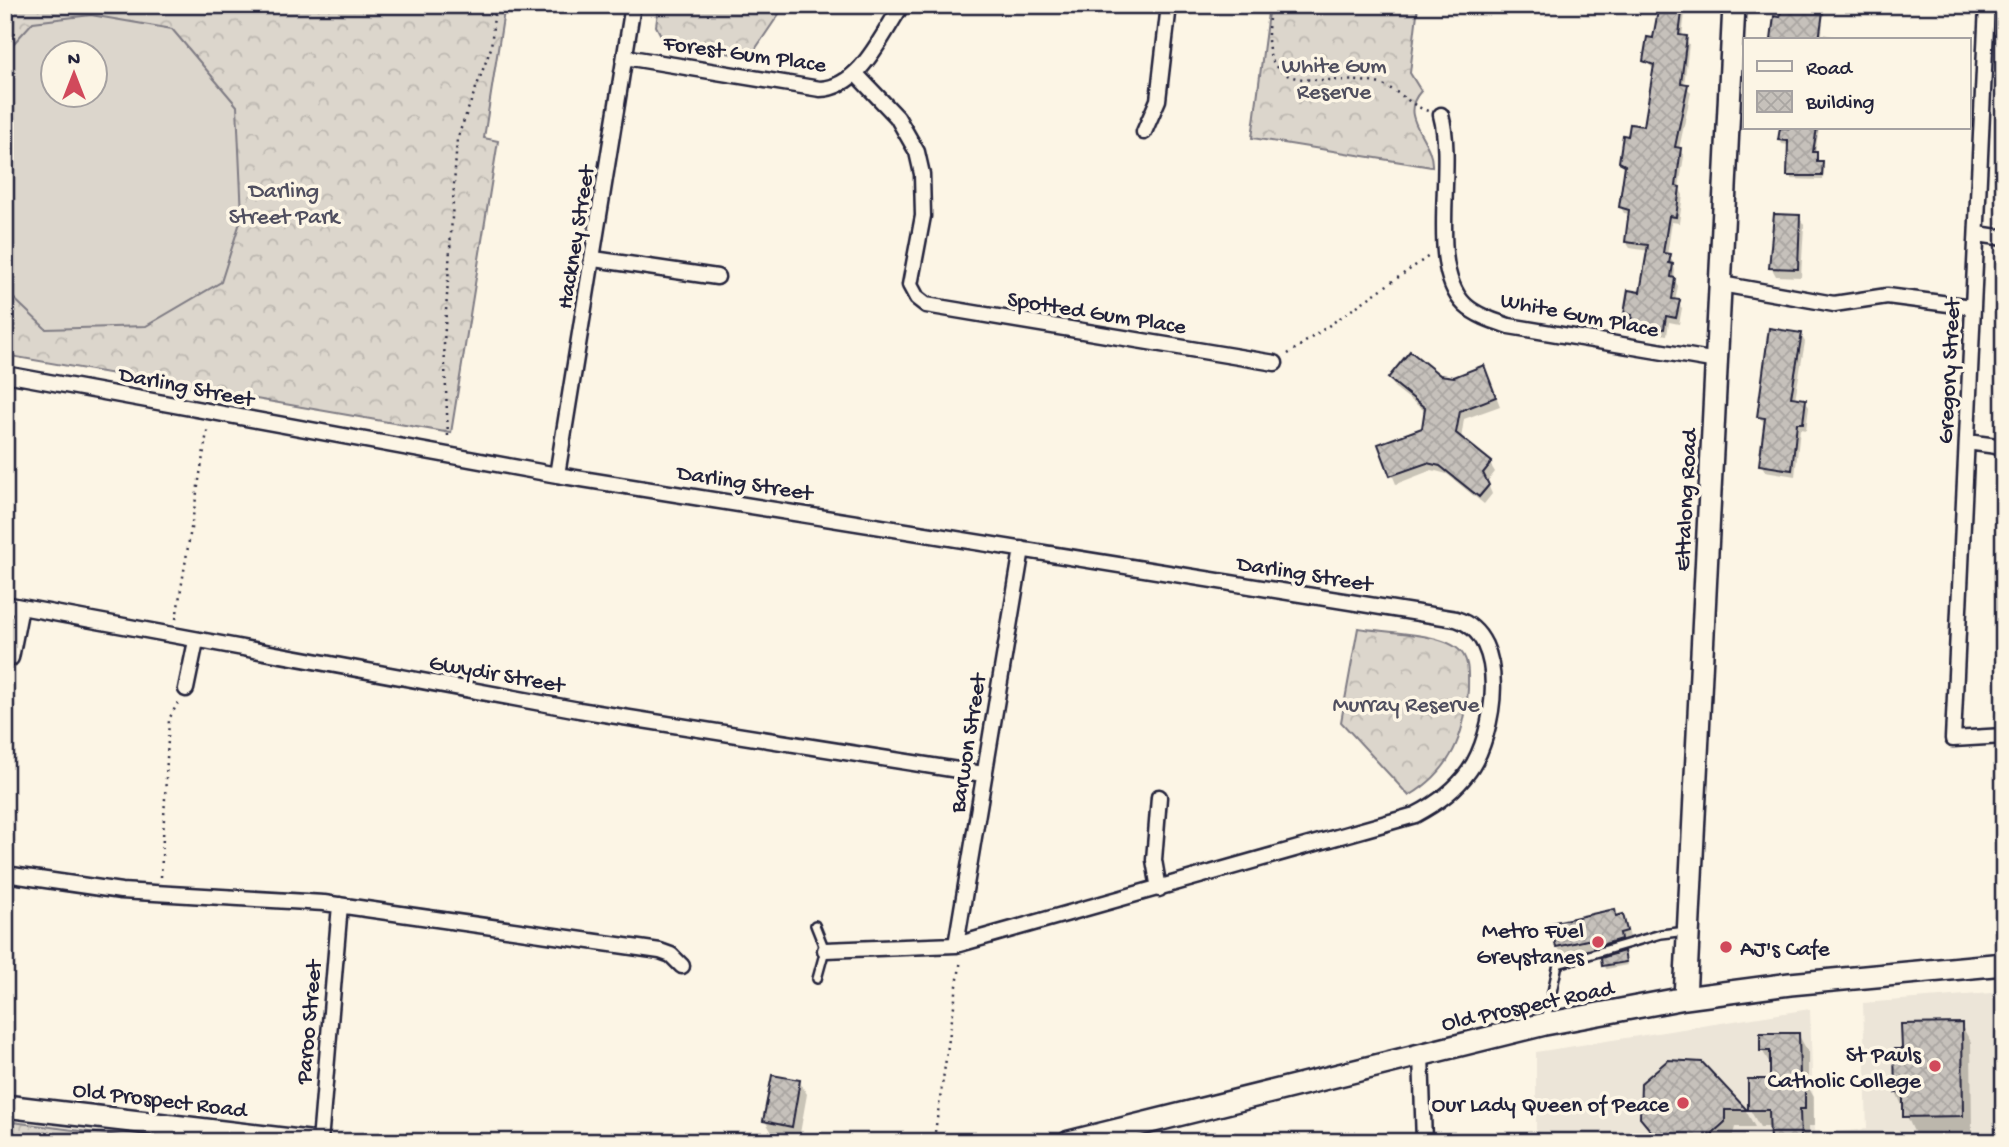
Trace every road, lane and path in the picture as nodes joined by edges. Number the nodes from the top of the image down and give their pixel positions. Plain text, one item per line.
1 (495, 5) edge
2 (634, 5) edge
3 (902, 5) edge
4 (1170, 5) edge
5 (1271, 5) edge
6 (1734, 5) edge
7 (1987, 5) edge
8 (625, 57) junction
9 (856, 74) junction
10 (1441, 115) joint
11 (1144, 132) dead end
12 (1978, 234) junction
13 (2004, 239) edge
14 (1443, 246) junction
15 (594, 259) junction
16 (716, 277) dead end
17 (1721, 284) junction
18 (1972, 307) junction
19 (1717, 361) junction
20 (1275, 363) joint
21 (5, 374) edge
22 (211, 414) junction
23 (448, 436) dead end
24 (1967, 442) junction
25 (2004, 447) edge
26 (557, 475) junction
27 (1022, 549) junction
28 (5, 604) edge
29 (20, 607) junction
30 (173, 636) junction
31 (196, 641) junction
32 (11, 658) dead end
33 (186, 689) joint
34 (2004, 736) edge
35 (983, 774) junction
36 (1159, 797) dead end
37 (5, 874) edge
38 (1159, 889) junction
39 (160, 894) junction
40 (340, 905) junction
41 (815, 925) dead end
42 (1689, 931) junction
43 (960, 944) junction
44 (825, 950) junction
45 (2004, 964) edge
46 (682, 966) dead end
47 (817, 979) dead end
48 (1685, 998) junction
49 (1545, 1024) junction
50 (1421, 1055) junction
51 (5, 1106) edge
52 (218, 1137) edge
53 (934, 1139) dead end
54 (267, 1140) edge
55 (308, 1142) edge
56 (320, 1142) edge
57 (1069, 1142) edge
58 (1424, 1142) edge

1 - 23 path
2 - 8 street, Hackney Street
3 - 9 street, Forest Gum Place
4 - 11 street
5 - 10 path
6 - 17 main road, Ettalong Road
7 - 12 street, Gregory Street
8 - 9 street, Forest Gum Place
8 - 15 street, Hackney Street
9 - 20 street, Spotted Gum Place
10 - 14 street, White Gum Place
12 - 13 street
12 - 18 street, Gregory Street
14 - 19 street, White Gum Place
14 - 20 path
15 - 16 street
15 - 26 street, Hackney Street
17 - 18 street
17 - 19 main road, Ettalong Road
18 - 24 street, Gregory Street
19 - 42 main road, Ettalong Road
21 - 22 street, Darling Street
22 - 26 street, Darling Street
22 - 30 path
24 - 25 street
24 - 34 street, Gregory Street
26 - 27 street, Darling Street
27 - 35 street, Barwon Street
27 - 38 street, Darling Street
28 - 29 street, Gwydir Street
29 - 30 street, Gwydir Street
29 - 32 street
30 - 31 street, Gwydir Street
31 - 33 street
31 - 35 street, Gwydir Street
33 - 39 path
35 - 43 street, Barwon Street
36 - 38 street
37 - 39 street
38 - 43 street, Darling Street
39 - 40 street
40 - 46 street
40 - 56 street, Paroo Street
41 - 44 lane
42 - 48 main road, Ettalong Road
42 - 49 lane
43 - 44 street, Darling Street
43 - 53 path
44 - 47 lane
45 - 48 main road, Old Prospect Road
48 - 49 main road, Old Prospect Road
49 - 50 main road, Old Prospect Road
50 - 57 main road, Old Prospect Road
50 - 58 street
51 - 52 main road, Old Prospect Road
52 - 54 main road, Old Prospect Road
54 - 55 main road, Old Prospect Road

